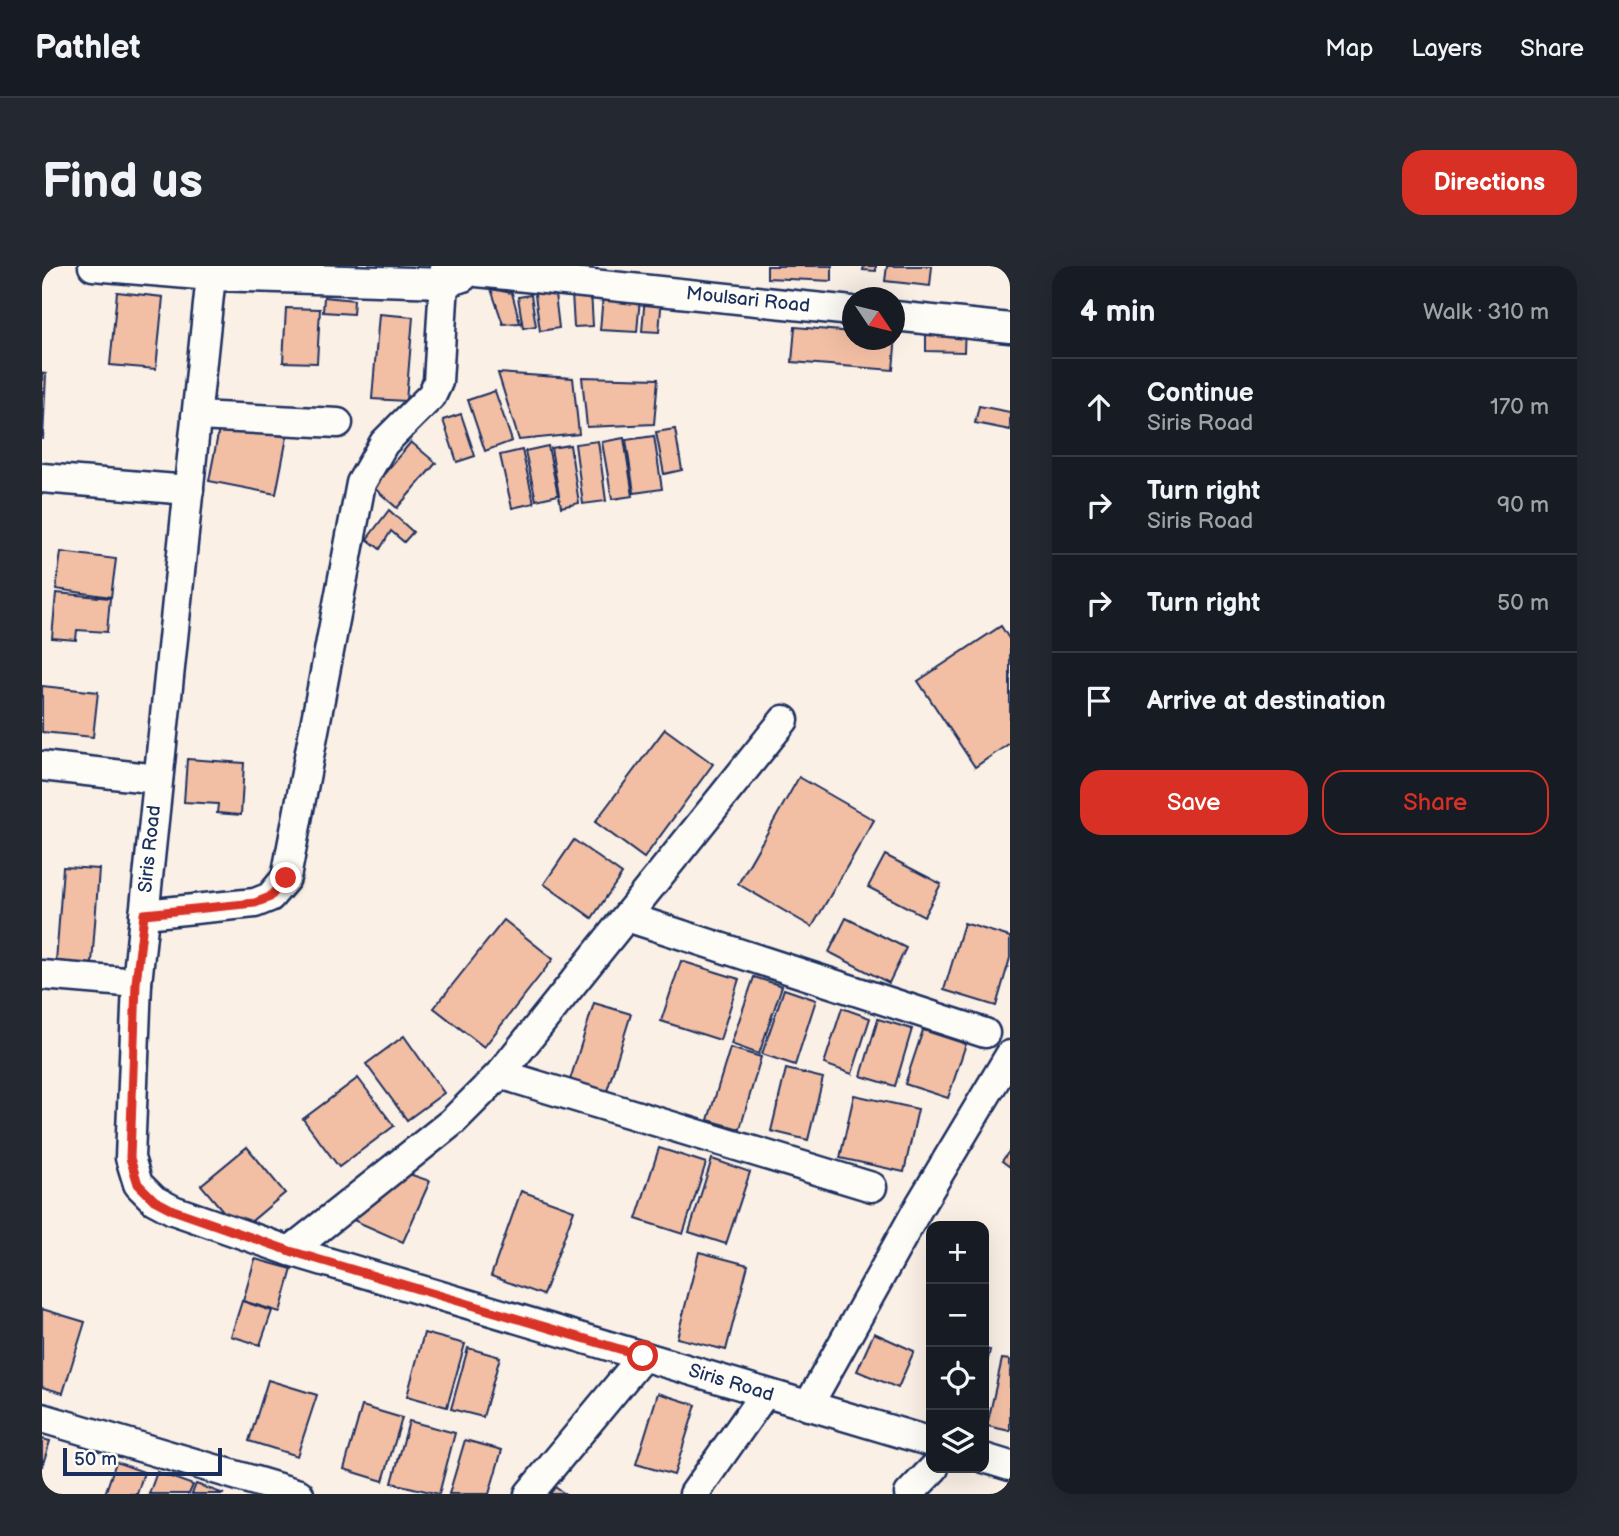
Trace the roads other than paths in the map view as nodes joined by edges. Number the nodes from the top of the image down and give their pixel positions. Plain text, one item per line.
1 (93, 266) edge
2 (212, 271) edge
3 (456, 272) edge
4 (842, 310) edge
5 (905, 317) edge
6 (1010, 328) edge
7 (196, 416) junction
8 (338, 423) dead end
9 (42, 478) edge
10 (189, 490) junction
11 (784, 720) dead end
12 (42, 766) edge
13 (158, 779) junction
14 (144, 914) junction
15 (627, 917) junction
16 (42, 975) edge
17 (136, 983) junction
18 (985, 1033) dead end
19 (1010, 1055) edge
20 (500, 1074) junction
21 (872, 1187) dead end
22 (290, 1251) junction
23 (643, 1356) junction
24 (765, 1393) junction
25 (808, 1406) junction
26 (42, 1418) edge
27 (926, 1441) edge
28 (989, 1460) edge
29 (1010, 1466) edge
30 (929, 1473) edge
31 (299, 1494) edge
32 (529, 1494) edge
33 (694, 1494) edge
34 (909, 1494) edge

1 - 2 street, Moulsari Road
2 - 3 street, Moulsari Road
2 - 7 street, Siris Road
3 - 4 street, Moulsari Road
3 - 14 street
5 - 6 street
7 - 8 street
7 - 10 street, Siris Road
9 - 10 street
10 - 13 street, Siris Road
11 - 15 street
12 - 13 street
13 - 14 street, Siris Road
14 - 17 street, Siris Road
15 - 18 street
15 - 20 street
16 - 17 street
17 - 22 street, Siris Road
19 - 25 street
20 - 21 street
20 - 22 street
22 - 23 street, Siris Road
23 - 24 street, Siris Road
23 - 32 street
24 - 25 street, Siris Road
24 - 33 street
25 - 27 street, Siris Road
26 - 31 street
28 - 29 street
30 - 34 street

